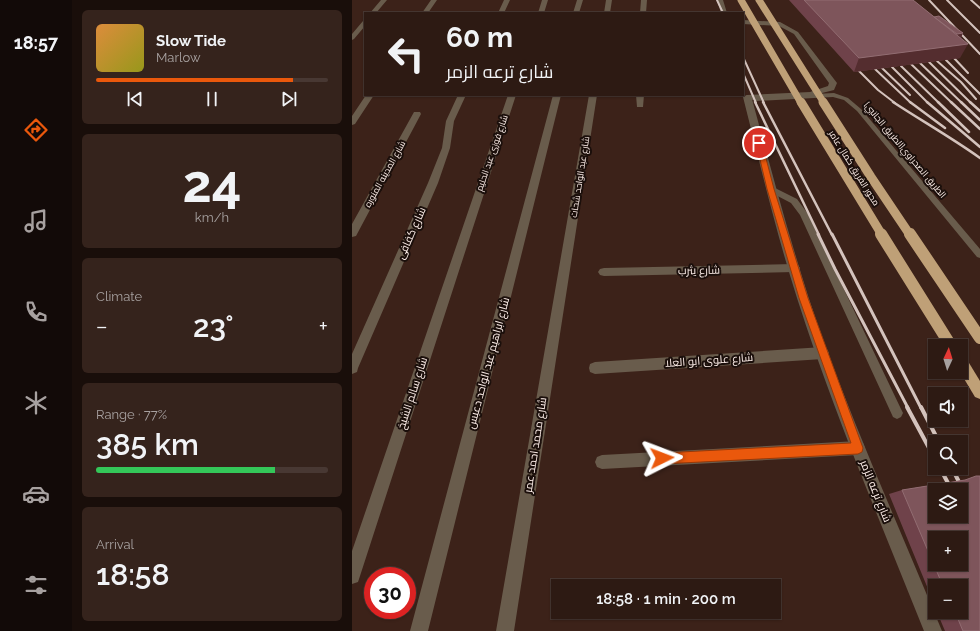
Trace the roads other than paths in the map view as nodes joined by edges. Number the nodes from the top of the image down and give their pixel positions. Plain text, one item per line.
1 (384, 0) edge
2 (434, 0) edge
3 (507, 0) edge
4 (545, 0) edge
5 (580, 0) edge
6 (609, 0) edge
7 (644, 0) edge
8 (720, 0) edge
9 (741, 0) edge
10 (758, 0) edge
11 (374, 12) edge
12 (426, 12) edge
13 (501, 12) edge
14 (541, 12) edge
15 (576, 12) edge
16 (607, 12) edge
17 (643, 12) edge
18 (724, 12) edge
19 (744, 22) edge
20 (364, 23) edge
21 (352, 38) edge
22 (369, 96) edge
23 (462, 96) edge
24 (512, 96) edge
25 (557, 96) edge
26 (593, 96) edge
27 (640, 96) edge
28 (747, 97) junction
29 (640, 104) dead end
30 (417, 114) dead end
31 (352, 122) edge
32 (771, 189) junction
33 (472, 210) joint
34 (352, 233) edge
35 (980, 255) edge
36 (566, 259) joint
37 (794, 268) junction
38 (604, 272) dead end
39 (980, 338) edge
40 (947, 339) edge
41 (822, 353) junction
42 (352, 368) edge
43 (595, 368) dead end
44 (968, 373) edge
45 (980, 392) edge
46 (897, 413) dead end
47 (858, 448) junction
48 (602, 462) dead end
49 (352, 576) edge
50 (419, 631) edge
51 (505, 631) edge
52 (933, 631) edge

1 - 11 street
2 - 12 street
3 - 13 street
4 - 14 street
5 - 15 street
6 - 16 street
7 - 17 street
8 - 18 street
9 - 40 highway, محور الفريق كمال عامر, bridge
10 - 39 highway, محور الفريق كمال عامر, bridge
19 - 28 street
20 - 21 street
22 - 31 street
23 - 42 street, شارع كفافى
24 - 33 street, شارع فوزى عبد الحليم
25 - 50 street, شارع ابراهيم عبد الواحد دعبس
26 - 36 street, شارع عبد الواحد شحات
27 - 29 street
28 - 32 street, شارع ترعه الزمر
28 - 35 lane, الطريق الصحراوي[الطريق الجانبي]
30 - 34 street, شارع المدينه المنوره
32 - 37 street, شارع ترعه الزمر
32 - 46 lane
33 - 49 street, شارع سالم الشيخ
36 - 51 street, شارع محمد احمد عمر
37 - 38 street, شارع يثرب
37 - 41 street, شارع ترعه الزمر
41 - 43 street, شارع علوى ابو العلا
41 - 47 street, شارع ترعه الزمر
44 - 45 highway
47 - 48 street
47 - 52 street, شارع ترعه الزمر

